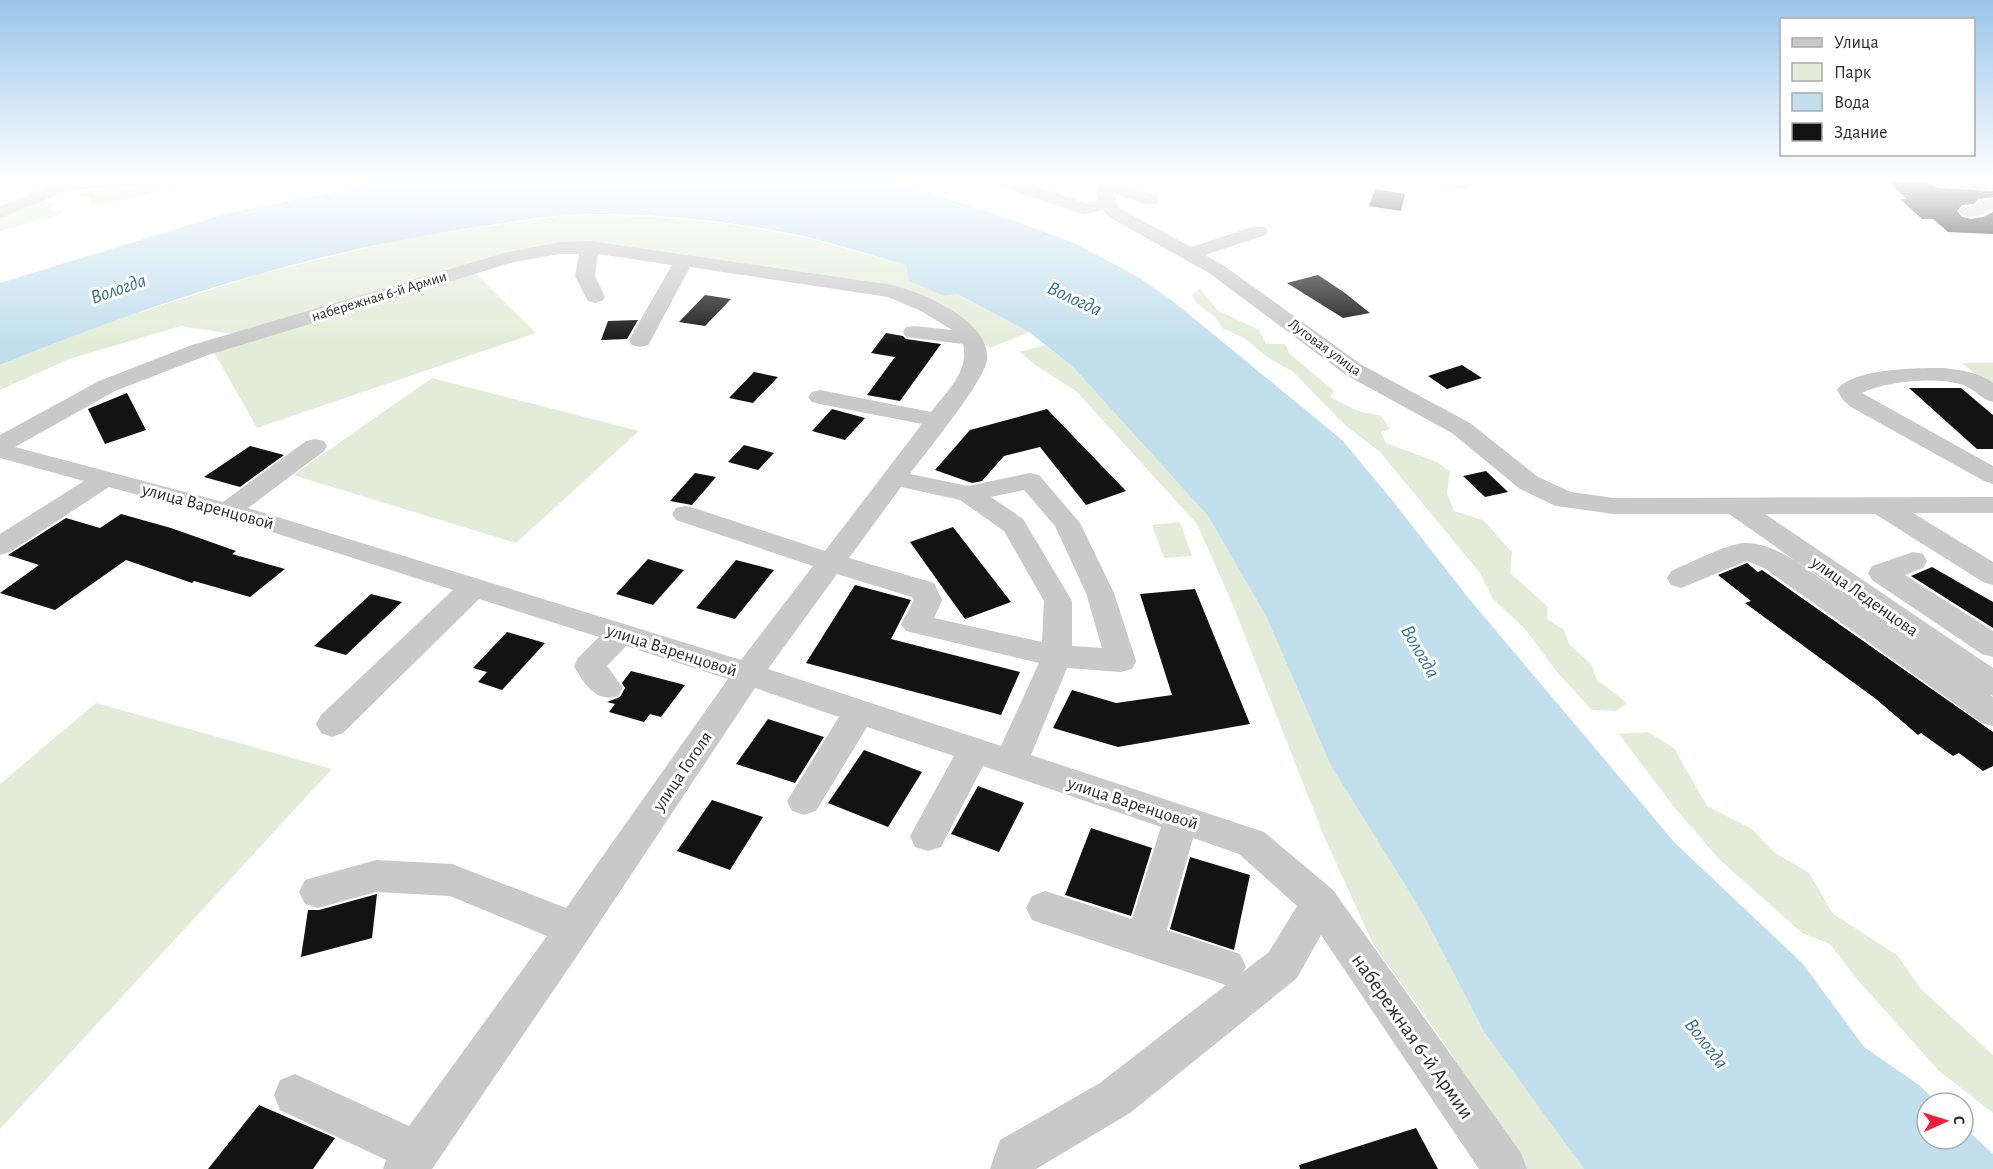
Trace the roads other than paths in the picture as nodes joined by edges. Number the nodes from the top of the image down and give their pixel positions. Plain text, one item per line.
1 (1161, 236) edge
2 (1245, 236) edge
3 (590, 248) junction
4 (1189, 254) junction
5 (684, 260) junction
6 (732, 267) junction
7 (716, 286) dead end
8 (595, 297) dead end
9 (914, 332) dead end
10 (971, 339) junction
11 (640, 340) dead end
12 (1993, 395) edge
13 (820, 396) dead end
14 (937, 420) junction
15 (0, 445) edge
16 (315, 446) dead end
17 (0, 450) edge
18 (1993, 476) edge
19 (106, 478) junction
20 (894, 478) junction
21 (968, 494) junction
22 (1993, 505) edge
23 (1882, 506) junction
24 (1737, 507) junction
25 (228, 511) junction
26 (685, 514) dead end
27 (0, 546) edge
28 (832, 561) junction
29 (1913, 561) dead end
30 (1993, 575) edge
31 (1681, 578) dead end
32 (474, 587) junction
33 (620, 633) junction
34 (1993, 646) edge
35 (1057, 656) junction
36 (1938, 660) junction
37 (748, 675) junction
38 (1992, 681) edge
39 (607, 688) dead end
40 (859, 712) junction
41 (1993, 714) edge
42 (332, 724) dead end
43 (974, 751) junction
44 (1011, 763) junction
45 (804, 801) dead end
46 (1181, 819) junction
47 (928, 836) dead end
48 (318, 892) dead end
49 (1320, 902) junction
50 (1045, 908) dead end
51 (574, 928) junction
52 (1145, 940) junction
53 (1226, 967) dead end
54 (295, 1095) dead end
55 (411, 1160) edge
56 (1012, 1169) edge
57 (1505, 1169) edge

1 - 4 street, Луговая улица
2 - 4 street
3 - 5 street, набережная 6-й Армии
3 - 8 street
3 - 15 street, набережная 6-й Армии
4 - 24 street, Луговая улица
5 - 6 street, набережная 6-й Армии
5 - 11 street
6 - 7 street
6 - 10 street, набережная 6-й Армии
9 - 10 street
10 - 14 street, улица Гоголя
12 - 18 street
13 - 14 street
14 - 20 street, улица Гоголя
16 - 25 street
17 - 19 street, улица Варенцовой
19 - 25 street, улица Варенцовой
19 - 27 street
20 - 21 street
20 - 28 street, улица Гоголя
21 - 35 street
21 - 35 street
22 - 23 street
23 - 24 street
23 - 30 street
24 - 36 street, улица Леденцова
25 - 32 street, улица Варенцовой
26 - 28 street
28 - 35 street
28 - 37 street, улица Гоголя
29 - 34 street
31 - 36 street
32 - 33 street, улица Варенцовой
32 - 42 street
33 - 37 street, улица Варенцовой
33 - 39 street
35 - 44 street
36 - 38 street, улица Леденцова
36 - 41 street
37 - 40 street, улица Варенцовой
37 - 51 street, улица Гоголя
40 - 43 street, улица Варенцовой
40 - 45 street
43 - 44 street, улица Варенцовой
43 - 47 street
44 - 46 street, улица Варенцовой
46 - 49 street, улица Варенцовой
46 - 52 street
48 - 51 street
49 - 56 street
49 - 57 street, набережная 6-й Армии
50 - 52 street
51 - 55 street, улица Гоголя
52 - 53 street
54 - 55 street

